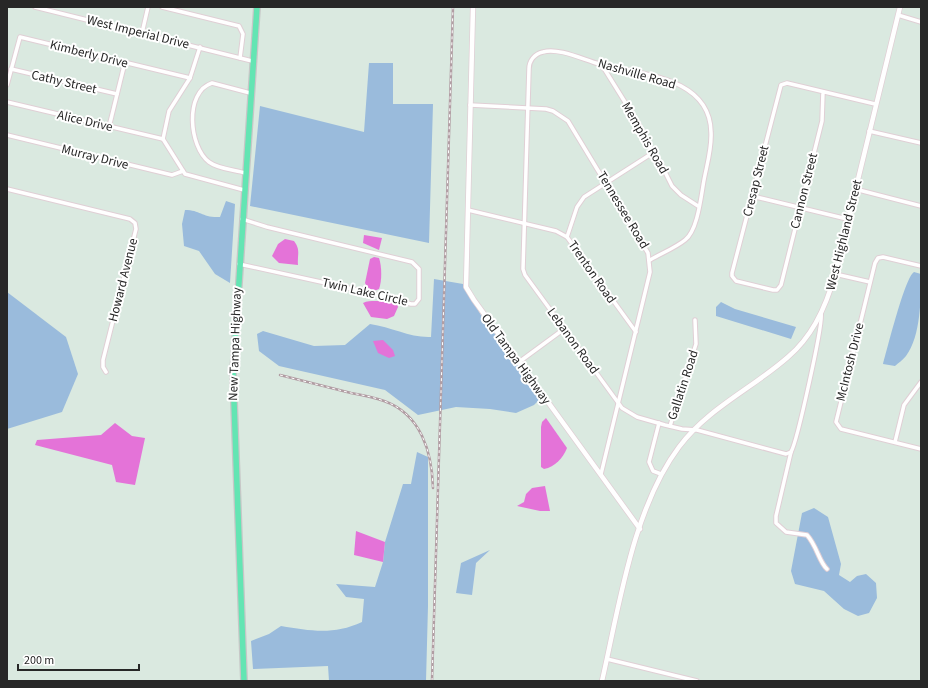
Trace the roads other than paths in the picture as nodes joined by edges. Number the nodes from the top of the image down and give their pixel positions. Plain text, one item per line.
1 (35, 7) edge
2 (148, 7) edge
3 (162, 7) edge
4 (256, 7) edge
5 (472, 7) edge
6 (900, 7) edge
7 (898, 15) junction
8 (921, 22) edge
9 (142, 33) junction
10 (200, 48) junction
11 (240, 58) junction
12 (252, 61) junction
13 (125, 62) junction
14 (599, 64) junction
15 (11, 69) junction
16 (190, 78) junction
17 (7, 85) edge
18 (823, 92) junction
19 (250, 93) junction
20 (117, 94) junction
21 (7, 102) edge
22 (875, 104) junction
23 (470, 105) junction
24 (527, 107) junction
25 (109, 127) junction
26 (869, 130) junction
27 (7, 135) edge
28 (163, 139) junction
29 (921, 143) edge
30 (652, 154) junction
31 (183, 171) junction
32 (245, 173) junction
33 (606, 182) junction
34 (7, 189) edge
35 (244, 190) junction
36 (855, 190) junction
37 (752, 196) junction
38 (698, 206) junction
39 (921, 206) edge
40 (800, 208) junction
41 (468, 210) junction
42 (242, 219) junction
43 (847, 219) junction
44 (523, 223) junction
45 (567, 237) junction
46 (650, 260) junction
47 (239, 264) junction
48 (921, 266) edge
49 (835, 274) junction
50 (870, 282) junction
51 (778, 289) joint
52 (821, 313) junction
53 (695, 320) dead end
54 (564, 329) junction
55 (636, 332) junction
56 (519, 362) junction
57 (106, 372) dead end
58 (921, 382) edge
59 (618, 403) junction
60 (660, 423) junction
61 (670, 426) junction
62 (692, 431) junction
63 (895, 442) junction
64 (921, 449) edge
65 (791, 452) junction
66 (601, 474) junction
67 (661, 474) junction
68 (640, 528) junction
69 (827, 569) dead end
70 (607, 659) junction
71 (244, 681) edge
72 (602, 681) edge
73 (696, 681) edge

1 - 9 street, West Imperial Drive
2 - 9 street
3 - 11 street
4 - 12 main road, New Tampa Highway
5 - 23 main road, Old Tampa Highway
6 - 7 main road, West Highland Street
7 - 8 street
7 - 22 main road, West Highland Street
9 - 10 street, West Imperial Drive
10 - 11 street, West Imperial Drive
10 - 16 street
11 - 12 street, West Imperial Drive
12 - 19 main road, New Tampa Highway
13 - 15 street, Kimberly Drive
13 - 16 street, Kimberly Drive
13 - 20 street
14 - 24 street, Nashville Road
14 - 30 street, Memphis Road
14 - 38 street, Nashville Road
15 - 17 street
15 - 20 street, Cathy Street
16 - 28 street
18 - 22 street
18 - 37 street, Cresap Street
18 - 40 street, Cannon Street
19 - 32 main road, New Tampa Highway
19 - 32 street
20 - 25 street
21 - 25 street, Alice Drive
22 - 26 main road, West Highland Street
23 - 24 street, Tennessee Road
23 - 41 main road, Old Tampa Highway
24 - 33 street, Tennessee Road
24 - 44 street, Lebanon Road
25 - 28 street, Alice Drive
26 - 29 street
26 - 36 main road, West Highland Street
27 - 31 street, Murray Drive
28 - 31 street
30 - 33 street
30 - 38 street, Memphis Road
31 - 35 street
32 - 35 main road, New Tampa Highway
33 - 45 street
33 - 46 street, Tennessee Road
34 - 57 street, Howard Avenue
35 - 42 main road, New Tampa Highway
36 - 39 street
36 - 43 main road, West Highland Street
37 - 40 street
37 - 51 street, Cresap Street
38 - 46 street, Nashville Road
40 - 43 street
40 - 51 street, Cannon Street
41 - 44 street, Trenton Road
41 - 56 main road, Old Tampa Highway
42 - 47 main road, New Tampa Highway
42 - 47 street, Twin Lake Circle
43 - 49 main road, West Highland Street
44 - 45 street, Trenton Road
44 - 54 street, Lebanon Road
45 - 55 street, Trenton Road
46 - 55 street, Tennessee Road
47 - 71 main road, New Tampa Highway
48 - 50 street, McIntosh Drive
49 - 50 street
49 - 52 main road, West Highland Street
50 - 63 street, McIntosh Drive
52 - 62 main road
52 - 65 street, West Highland Street
53 - 61 street, Gallatin Road
54 - 56 street
54 - 59 street, Lebanon Road
55 - 59 street, Tennessee Road
56 - 66 main road, Old Tampa Highway
58 - 63 street
59 - 60 street, Lebanon Road
59 - 66 street, Tennessee Road
60 - 61 street, Lebanon Road
60 - 67 street, Gallatin Road
61 - 62 street, Lebanon Road
62 - 65 street, Lebanon Road
62 - 67 main road
63 - 64 street, McIntosh Drive
65 - 69 street, West Highland Street
66 - 68 main road, Old Tampa Highway
67 - 68 main road
68 - 70 main road
70 - 72 main road
70 - 73 street

